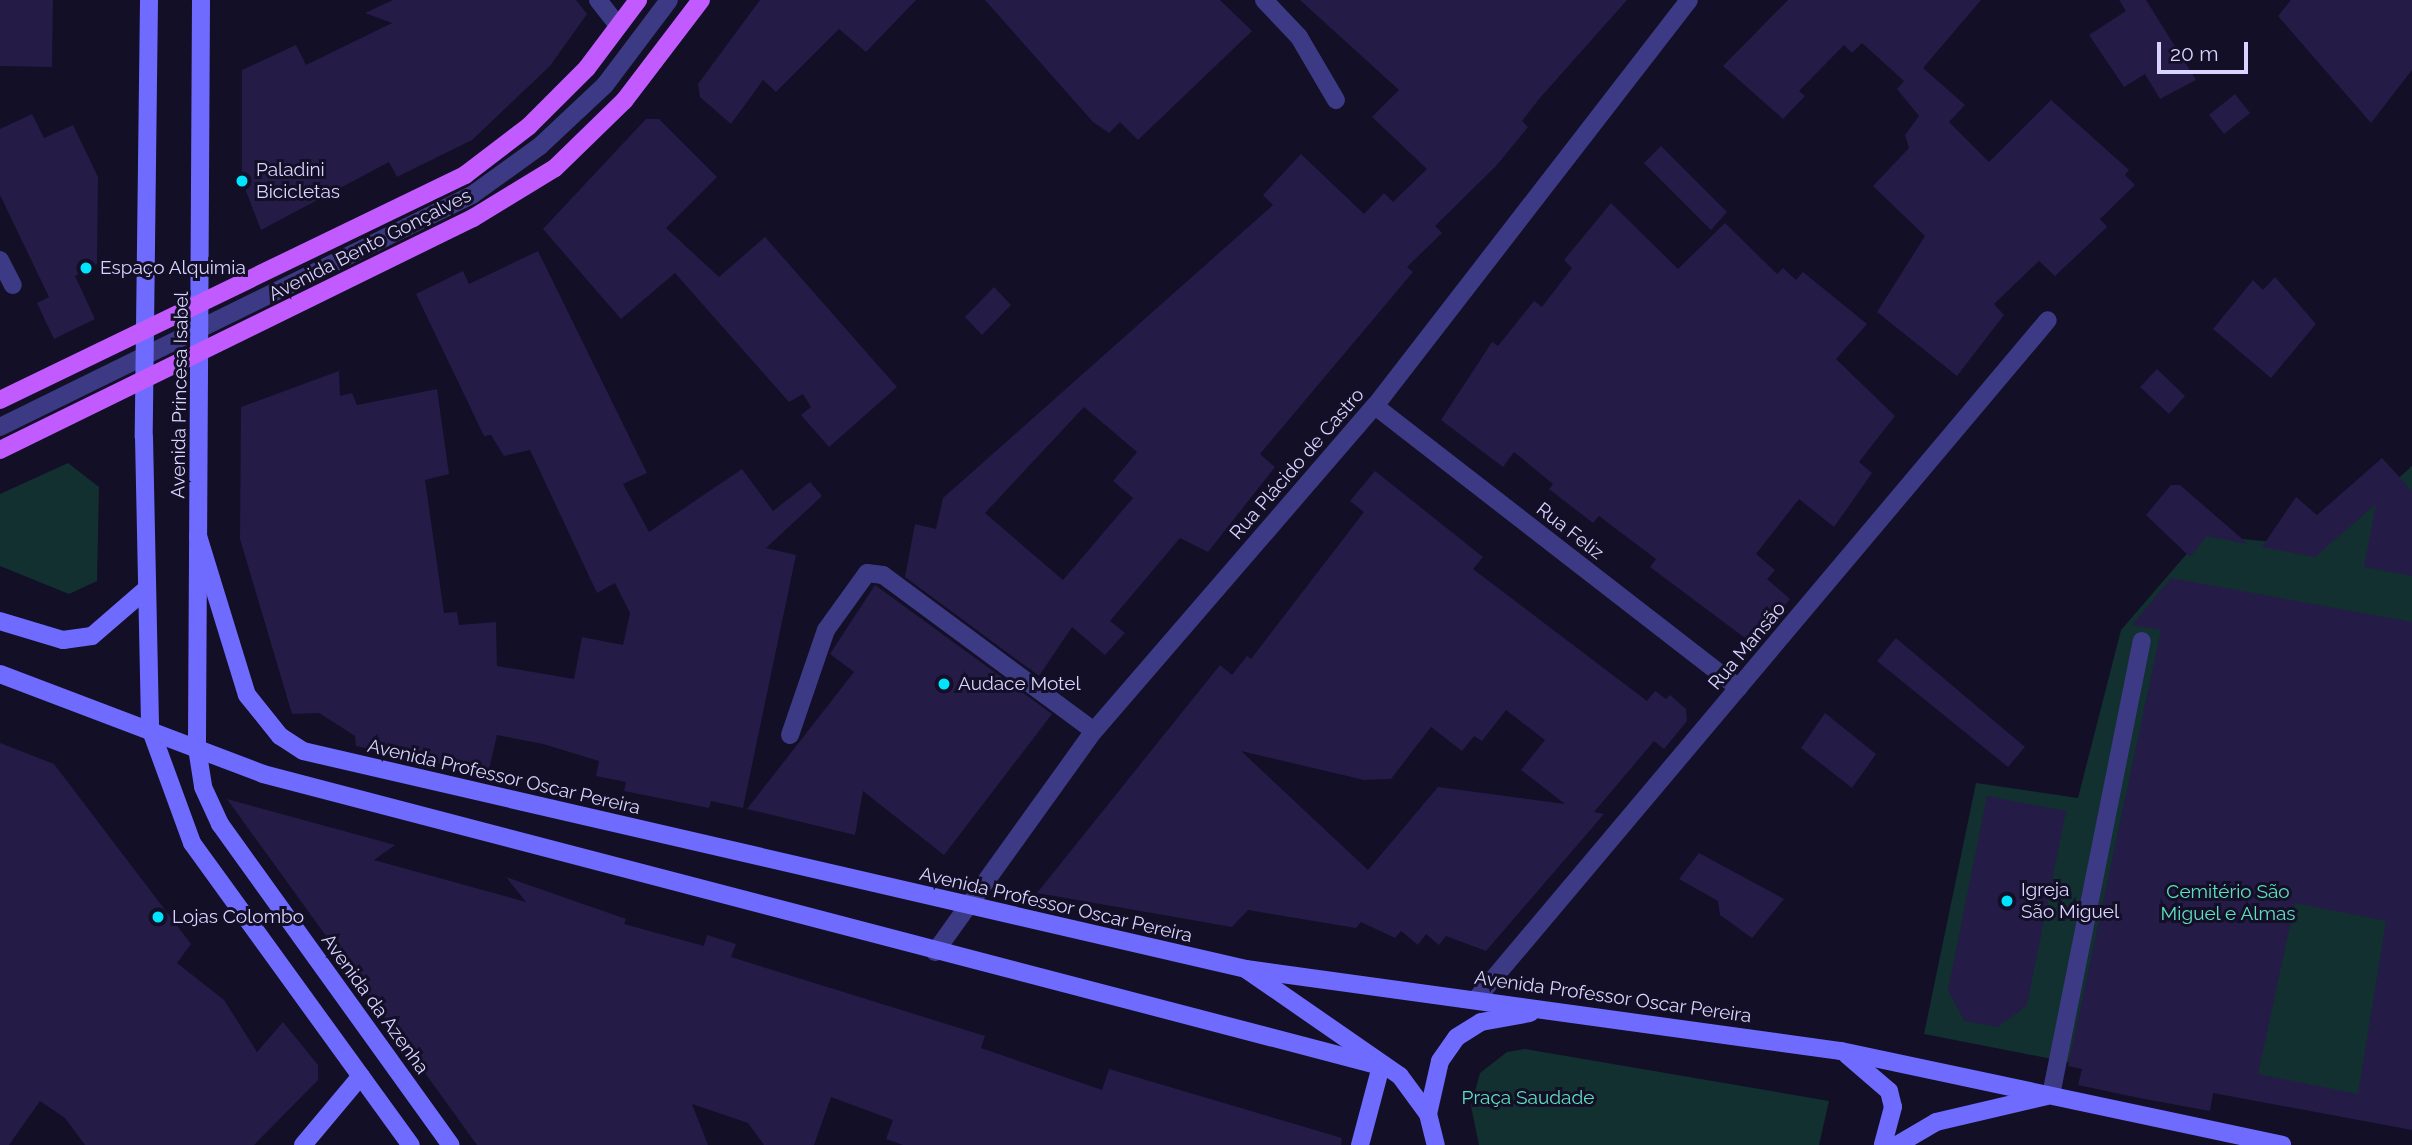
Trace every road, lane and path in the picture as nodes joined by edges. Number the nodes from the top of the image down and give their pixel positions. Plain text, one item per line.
1 (149, 0) edge
2 (201, 0) edge
3 (598, 0) edge
4 (638, 0) edge
5 (669, 0) edge
6 (701, 0) edge
7 (1264, 0) edge
8 (1689, 0) edge
9 (618, 26) junction
10 (1336, 100) dead end
11 (0, 260) edge
12 (13, 285) dead end
13 (204, 304) junction
14 (2048, 320) dead end
15 (203, 328) junction
16 (147, 329) junction
17 (202, 353) junction
18 (147, 354) junction
19 (147, 380) junction
20 (0, 401) edge
21 (1375, 407) junction
22 (0, 427) edge
23 (0, 450) edge
24 (198, 536) junction
25 (145, 591) junction
26 (0, 621) edge
27 (2142, 641) dead end
28 (0, 674) edge
29 (1739, 688) junction
30 (150, 728) junction
31 (1094, 732) junction
32 (790, 735) dead end
33 (197, 748) junction
34 (968, 908) junction
35 (935, 952) junction
36 (1246, 970) junction
37 (1477, 998) junction
38 (1568, 1012) junction
39 (1841, 1051) junction
40 (1381, 1066) junction
41 (360, 1076) junction
42 (2051, 1095) junction
43 (1428, 1114) junction
44 (303, 1145) edge
45 (411, 1145) edge
46 (451, 1145) edge
47 (1360, 1145) edge
48 (1436, 1145) edge
49 (1883, 1145) edge
50 (1897, 1145) edge
51 (2283, 1145) edge

1 - 16 main road, Avenida Princesa Isabel
2 - 13 main road, Avenida Princesa Isabel
3 - 9 street
4 - 9 main road, Avenida Bento Gonçalves
5 - 15 street
6 - 17 main road, Avenida Bento Gonçalves
7 - 10 street
8 - 21 street, Rua Plácido de Castro
9 - 13 main road, Avenida Bento Gonçalves
11 - 12 street
13 - 15 main road, Avenida Princesa Isabel
13 - 16 main road, Avenida Bento Gonçalves
14 - 29 street, Rua Mansão
15 - 17 main road, Avenida Princesa Isabel
15 - 18 street
16 - 18 main road, Avenida Princesa Isabel
16 - 20 main road, Avenida Bento Gonçalves
17 - 19 main road, Avenida Bento Gonçalves
17 - 24 main road, Avenida Princesa Isabel
18 - 19 main road, Avenida Princesa Isabel
18 - 22 street
19 - 23 main road, Avenida Bento Gonçalves
19 - 25 main road, Avenida Princesa Isabel
21 - 29 street, Rua Feliz
21 - 31 street, Rua Plácido de Castro
24 - 33 main road, Avenida Princesa Isabel
24 - 34 main road, Avenida Professor Oscar Pereira
25 - 26 main road
25 - 30 main road, Avenida Princesa Isabel
27 - 42 street
28 - 30 main road
29 - 37 street, Rua Mansão
30 - 33 main road
30 - 41 main road
31 - 32 street
31 - 34 street, Rua Plácido de Castro
33 - 35 main road
33 - 46 main road, Avenida da Azenha
34 - 35 street, Rua Plácido de Castro
34 - 36 main road, Avenida Professor Oscar Pereira
35 - 40 main road
36 - 37 main road, Avenida Professor Oscar Pereira
36 - 40 main road
37 - 38 main road, Avenida Professor Oscar Pereira
38 - 39 main road, Avenida Professor Oscar Pereira
38 - 43 main road
39 - 42 main road, Avenida Professor Oscar Pereira
39 - 49 main road
40 - 43 main road
40 - 47 main road
41 - 44 main road
41 - 45 main road
42 - 50 main road, Avenida Professor Oscar Pereira
42 - 51 main road, Avenida Professor Oscar Pereira
43 - 48 main road

